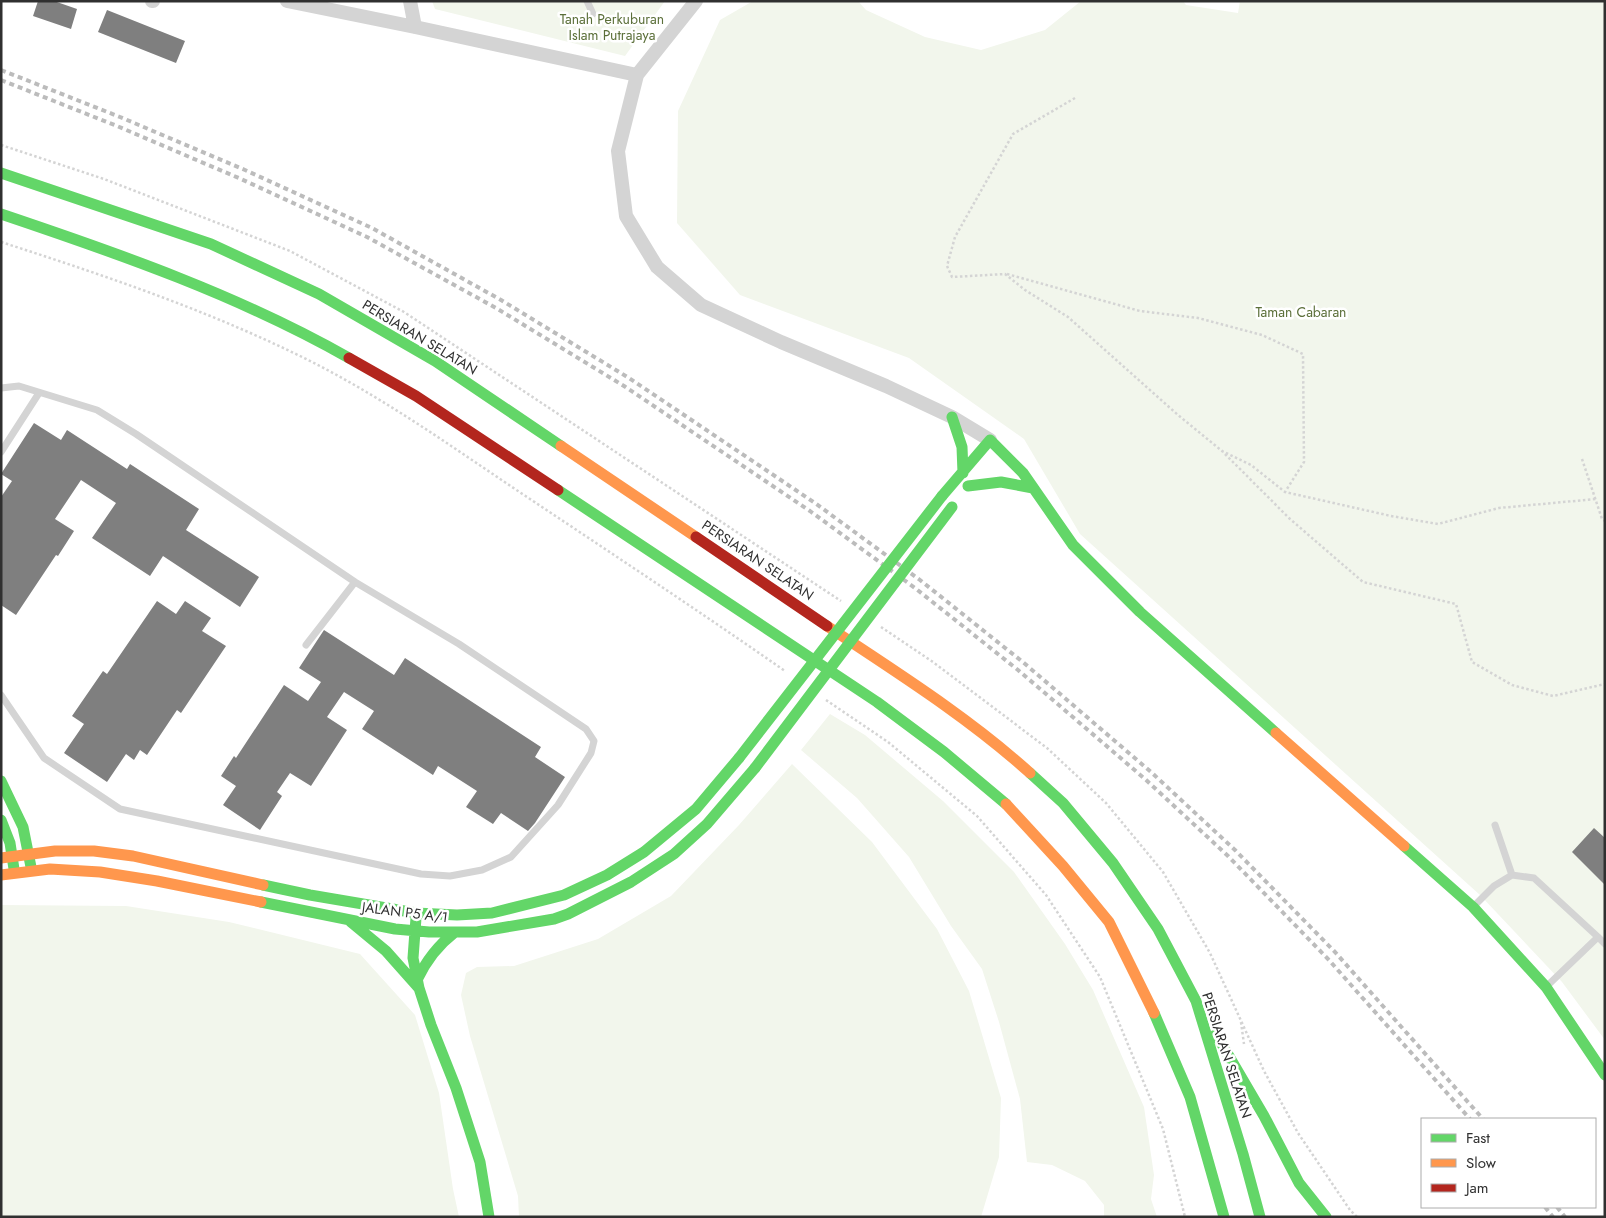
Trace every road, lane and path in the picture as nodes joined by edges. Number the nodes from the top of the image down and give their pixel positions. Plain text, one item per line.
1 (287, 1) edge
2 (410, 1) edge
3 (587, 1) edge
4 (696, 1) edge
5 (593, 14) dead end
6 (415, 27) junction
7 (637, 75) junction
8 (1075, 98) dead end
9 (1, 173) edge
10 (1, 214) edge
11 (1, 242) edge
12 (1005, 274) junction
13 (1, 388) edge
14 (39, 393) junction
15 (952, 417) junction
16 (994, 448) junction
17 (1222, 451) junction
18 (1, 452) edge
19 (1582, 460) dead end
20 (980, 471) dead end
21 (963, 473) junction
22 (1033, 488) junction
23 (1285, 492) junction
24 (960, 496) junction
25 (1596, 499) junction
26 (1605, 521) edge
27 (356, 582) junction
28 (306, 645) dead end
29 (790, 674) dead end
30 (1605, 684) edge
31 (1, 695) edge
32 (822, 697) dead end
33 (1, 781) edge
34 (1, 820) edge
35 (1495, 825) dead end
36 (29, 854) junction
37 (7, 857) edge
38 (32, 871) junction
39 (15, 873) junction
40 (1, 875) edge
41 (1512, 876) junction
42 (1473, 907) junction
43 (416, 913) junction
44 (348, 919) junction
45 (414, 931) junction
46 (454, 933) junction
47 (1598, 937) junction
48 (1605, 944) edge
49 (418, 984) junction
50 (1546, 987) junction
51 (1196, 1001) junction
52 (1605, 1075) edge
53 (1190, 1097) junction
54 (489, 1217) edge
55 (1185, 1217) edge
56 (1212, 1217) edge
57 (1224, 1217) edge
58 (1260, 1217) edge
59 (1326, 1217) edge

1 - 6 street
2 - 6 street
3 - 5 lane
4 - 7 street
6 - 7 street
7 - 15 street
8 - 12 path
9 - 51 street, PERSIARAN SELATAN
10 - 53 street
11 - 29 path
12 - 17 path
12 - 23 path
13 - 14 lane
14 - 18 lane
14 - 27 lane
15 - 16 street
15 - 21 street
16 - 21 street, JALAN P5 A/1
16 - 22 street
17 - 23 path
17 - 30 path
19 - 25 path
20 - 24 street, JALAN P5 A/1
21 - 43 street, JALAN P5 A/1, bridge
22 - 24 street
22 - 42 street
23 - 25 path
24 - 46 street, JALAN P5 A/1, bridge
25 - 26 path
27 - 28 lane
27 - 31 lane
32 - 55 path
33 - 36 street
34 - 37 street
35 - 41 lane
36 - 37 street, JALAN P5 A/1
36 - 38 street
36 - 43 street, JALAN P5 A/1
37 - 39 street
38 - 39 street, JALAN P5 A/1
38 - 44 street, JALAN P5 A/1
39 - 40 street, JALAN P5 A/1
41 - 42 lane
41 - 47 lane
42 - 50 street
43 - 45 street
44 - 45 street, JALAN P5 A/1
44 - 49 street
45 - 46 street, JALAN P5 A/1
45 - 49 street
46 - 49 street
47 - 48 lane
47 - 50 lane
49 - 54 street
50 - 52 street
51 - 58 street, PERSIARAN SELATAN
51 - 59 street
53 - 56 street
53 - 57 street

